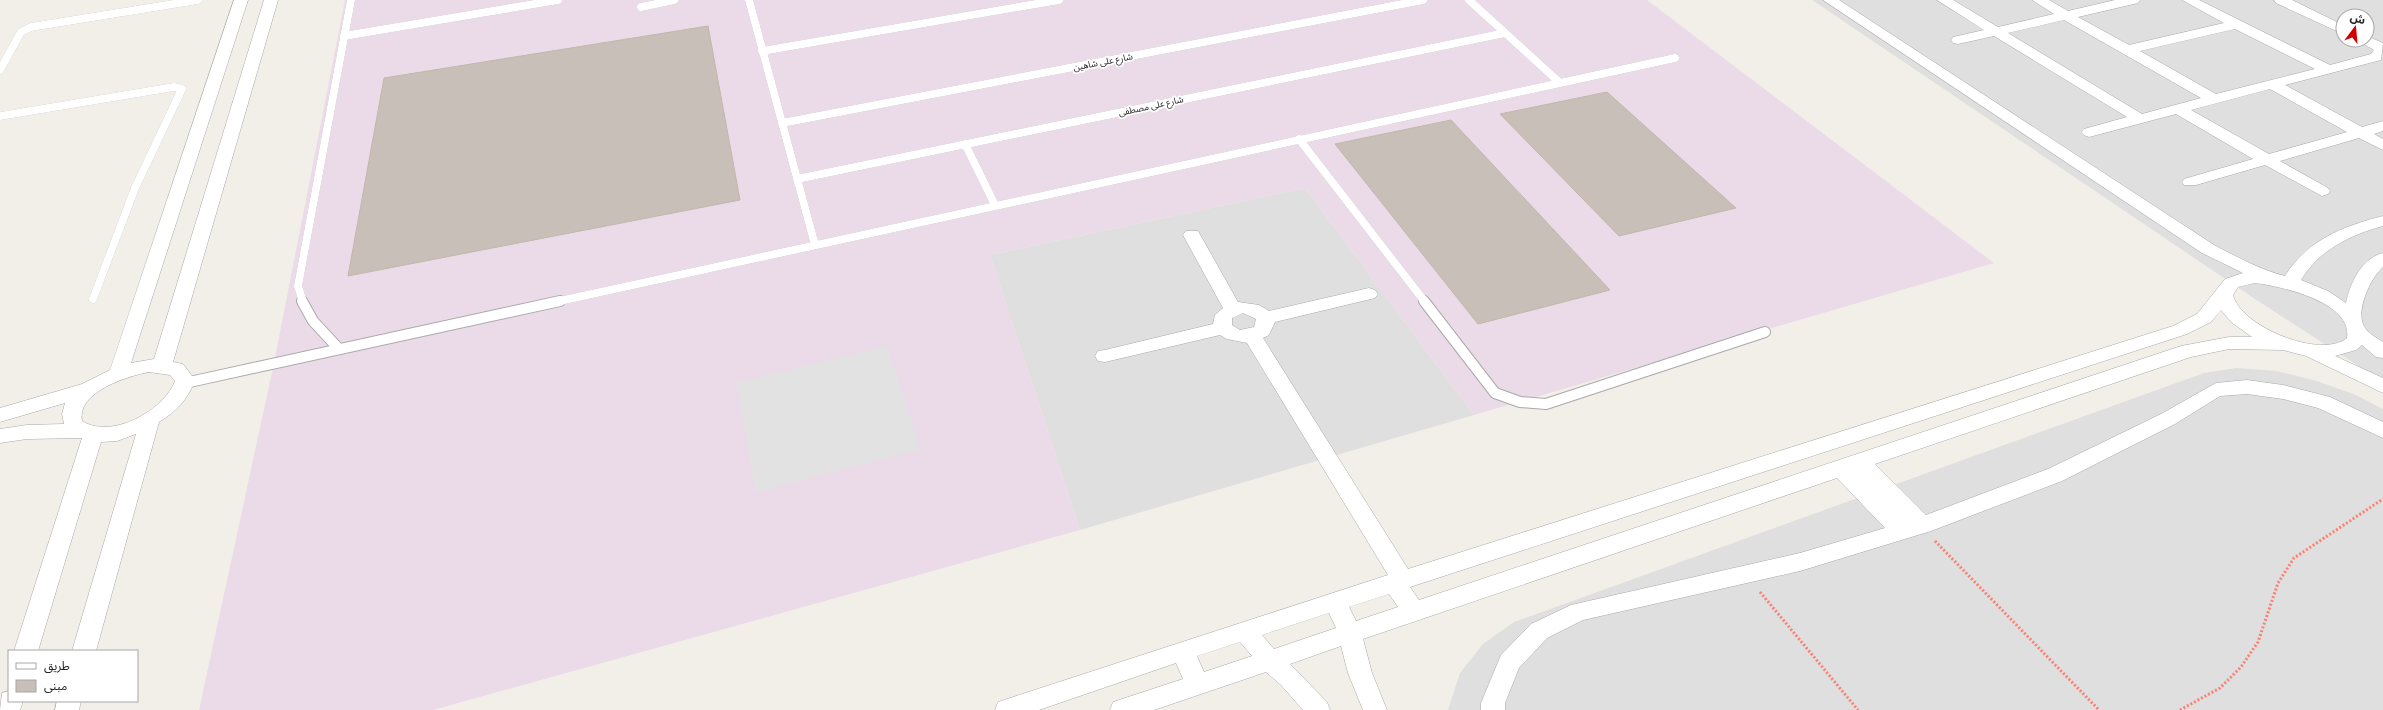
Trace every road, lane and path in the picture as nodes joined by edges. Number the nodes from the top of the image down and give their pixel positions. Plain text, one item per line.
1 (198, 0) edge
2 (241, 0) edge
3 (271, 0) edge
4 (351, 0) edge
5 (558, 0) edge
6 (674, 0) edge
7 (749, 0) edge
8 (1059, 0) edge
9 (1423, 0) edge
10 (1469, 0) edge
11 (1830, 0) edge
12 (1944, 0) edge
13 (2039, 0) edge
14 (2134, 0) edge
15 (2189, 0) edge
16 (2281, 0) edge
17 (2302, 0) edge
18 (2099, 3) edge
19 (641, 7) dead end
20 (2066, 15) junction
21 (2335, 16) edge
22 (2237, 24) junction
23 (2335, 26) edge
24 (1996, 31) junction
25 (1505, 33) junction
26 (344, 36) junction
27 (1958, 40) dead end
28 (2382, 46) edge
29 (2128, 50) junction
30 (762, 51) junction
31 (1674, 58) dead end
32 (0, 70) edge
33 (2327, 70) junction
34 (1560, 82) junction
35 (2271, 84) junction
36 (2213, 100) junction
37 (2178, 109) junction
38 (0, 116) edge
39 (2140, 119) junction
40 (782, 123) junction
41 (2383, 126) edge
42 (2089, 132) dead end
43 (2360, 132) junction
44 (1299, 139) junction
45 (965, 144) junction
46 (2383, 145) edge
47 (2267, 160) junction
48 (797, 179) junction
49 (2190, 182) dead end
50 (2322, 191) dead end
51 (996, 205) junction
52 (2383, 221) edge
53 (1192, 234) dead end
54 (815, 245) junction
55 (2383, 258) edge
56 (2272, 278) junction
57 (2290, 283) junction
58 (1369, 294) dead end
59 (2223, 296) junction
60 (93, 299) dead end
61 (1234, 309) junction
62 (1265, 318) junction
63 (2194, 324) junction
64 (2355, 327) junction
65 (1223, 328) junction
66 (1765, 332) dead end
67 (1252, 336) junction
68 (2228, 343) junction
69 (2292, 346) junction
70 (339, 349) junction
71 (2383, 352) edge
72 (1105, 356) dead end
73 (162, 365) junction
74 (118, 373) junction
75 (186, 383) junction
76 (2383, 386) edge
77 (89, 389) junction
78 (0, 415) edge
79 (150, 420) junction
80 (2383, 431) edge
81 (88, 432) junction
82 (0, 436) edge
83 (1850, 465) junction
84 (2383, 499) edge
85 (1915, 528) junction
86 (1746, 575) junction
87 (1398, 581) junction
88 (1336, 603) junction
89 (1414, 612) junction
90 (1246, 631) junction
91 (1350, 632) junction
92 (26, 650) edge
93 (84, 650) edge
94 (1182, 651) junction
95 (1269, 660) junction
96 (1198, 684) junction
97 (1007, 710) edge
98 (1122, 710) edge
99 (1318, 710) edge
100 (1375, 710) edge
101 (1493, 710) edge
102 (1858, 710) edge
103 (2099, 710) edge
104 (2180, 710) edge

1 - 32 lane
2 - 74 street
3 - 73 street
4 - 26 lane
5 - 26 lane
6 - 19 lane
7 - 30 lane
8 - 30 lane
9 - 40 lane, شارع على شاهين
10 - 25 lane
11 - 56 street
12 - 24 street
13 - 20 street
14 - 18 street
15 - 22 street
16 - 23 street
17 - 21 street
18 - 20 street
20 - 24 street
20 - 29 street
22 - 29 street
22 - 33 street
24 - 27 street
24 - 39 street
25 - 34 lane
25 - 45 lane, شارع على مصطفى
26 - 70 lane
28 - 33 street
29 - 36 street
30 - 40 lane
31 - 34 lane
33 - 35 street
34 - 44 lane
35 - 36 street
35 - 43 street
36 - 37 street
37 - 39 street
37 - 47 street
38 - 60 lane
39 - 42 street
40 - 48 lane
41 - 43 street
43 - 46 street
43 - 47 street
44 - 51 lane
44 - 66 lane
45 - 48 lane, شارع على مصطفى
45 - 51 lane
47 - 49 street
47 - 50 street
48 - 54 lane
51 - 54 lane
52 - 57 street
53 - 61 street
54 - 70 lane
55 - 64 street
56 - 57 street
56 - 59 street
57 - 64 street
58 - 62 street
59 - 63 street
59 - 69 street
61 - 62 street
61 - 65 street
62 - 67 street
63 - 68 street
63 - 87 street
64 - 69 street
64 - 71 street
65 - 67 street
65 - 72 street
67 - 87 street
68 - 69 street
68 - 83 street
69 - 76 street
70 - 75 lane
73 - 74 street
73 - 75 street
74 - 77 street
75 - 79 street
77 - 78 street
77 - 81 street
79 - 81 street
79 - 93 street
80 - 85 street
81 - 82 street
81 - 92 street
83 - 85 street
83 - 89 street
84 - 104 path
85 - 86 street
85 - 103 path
86 - 101 street
86 - 102 path
87 - 88 street
87 - 89 street
88 - 90 street
88 - 91 street
89 - 91 street
90 - 94 street
90 - 95 street
91 - 95 street
91 - 100 street
94 - 96 street
94 - 97 street
95 - 96 street
95 - 99 street
96 - 98 street

